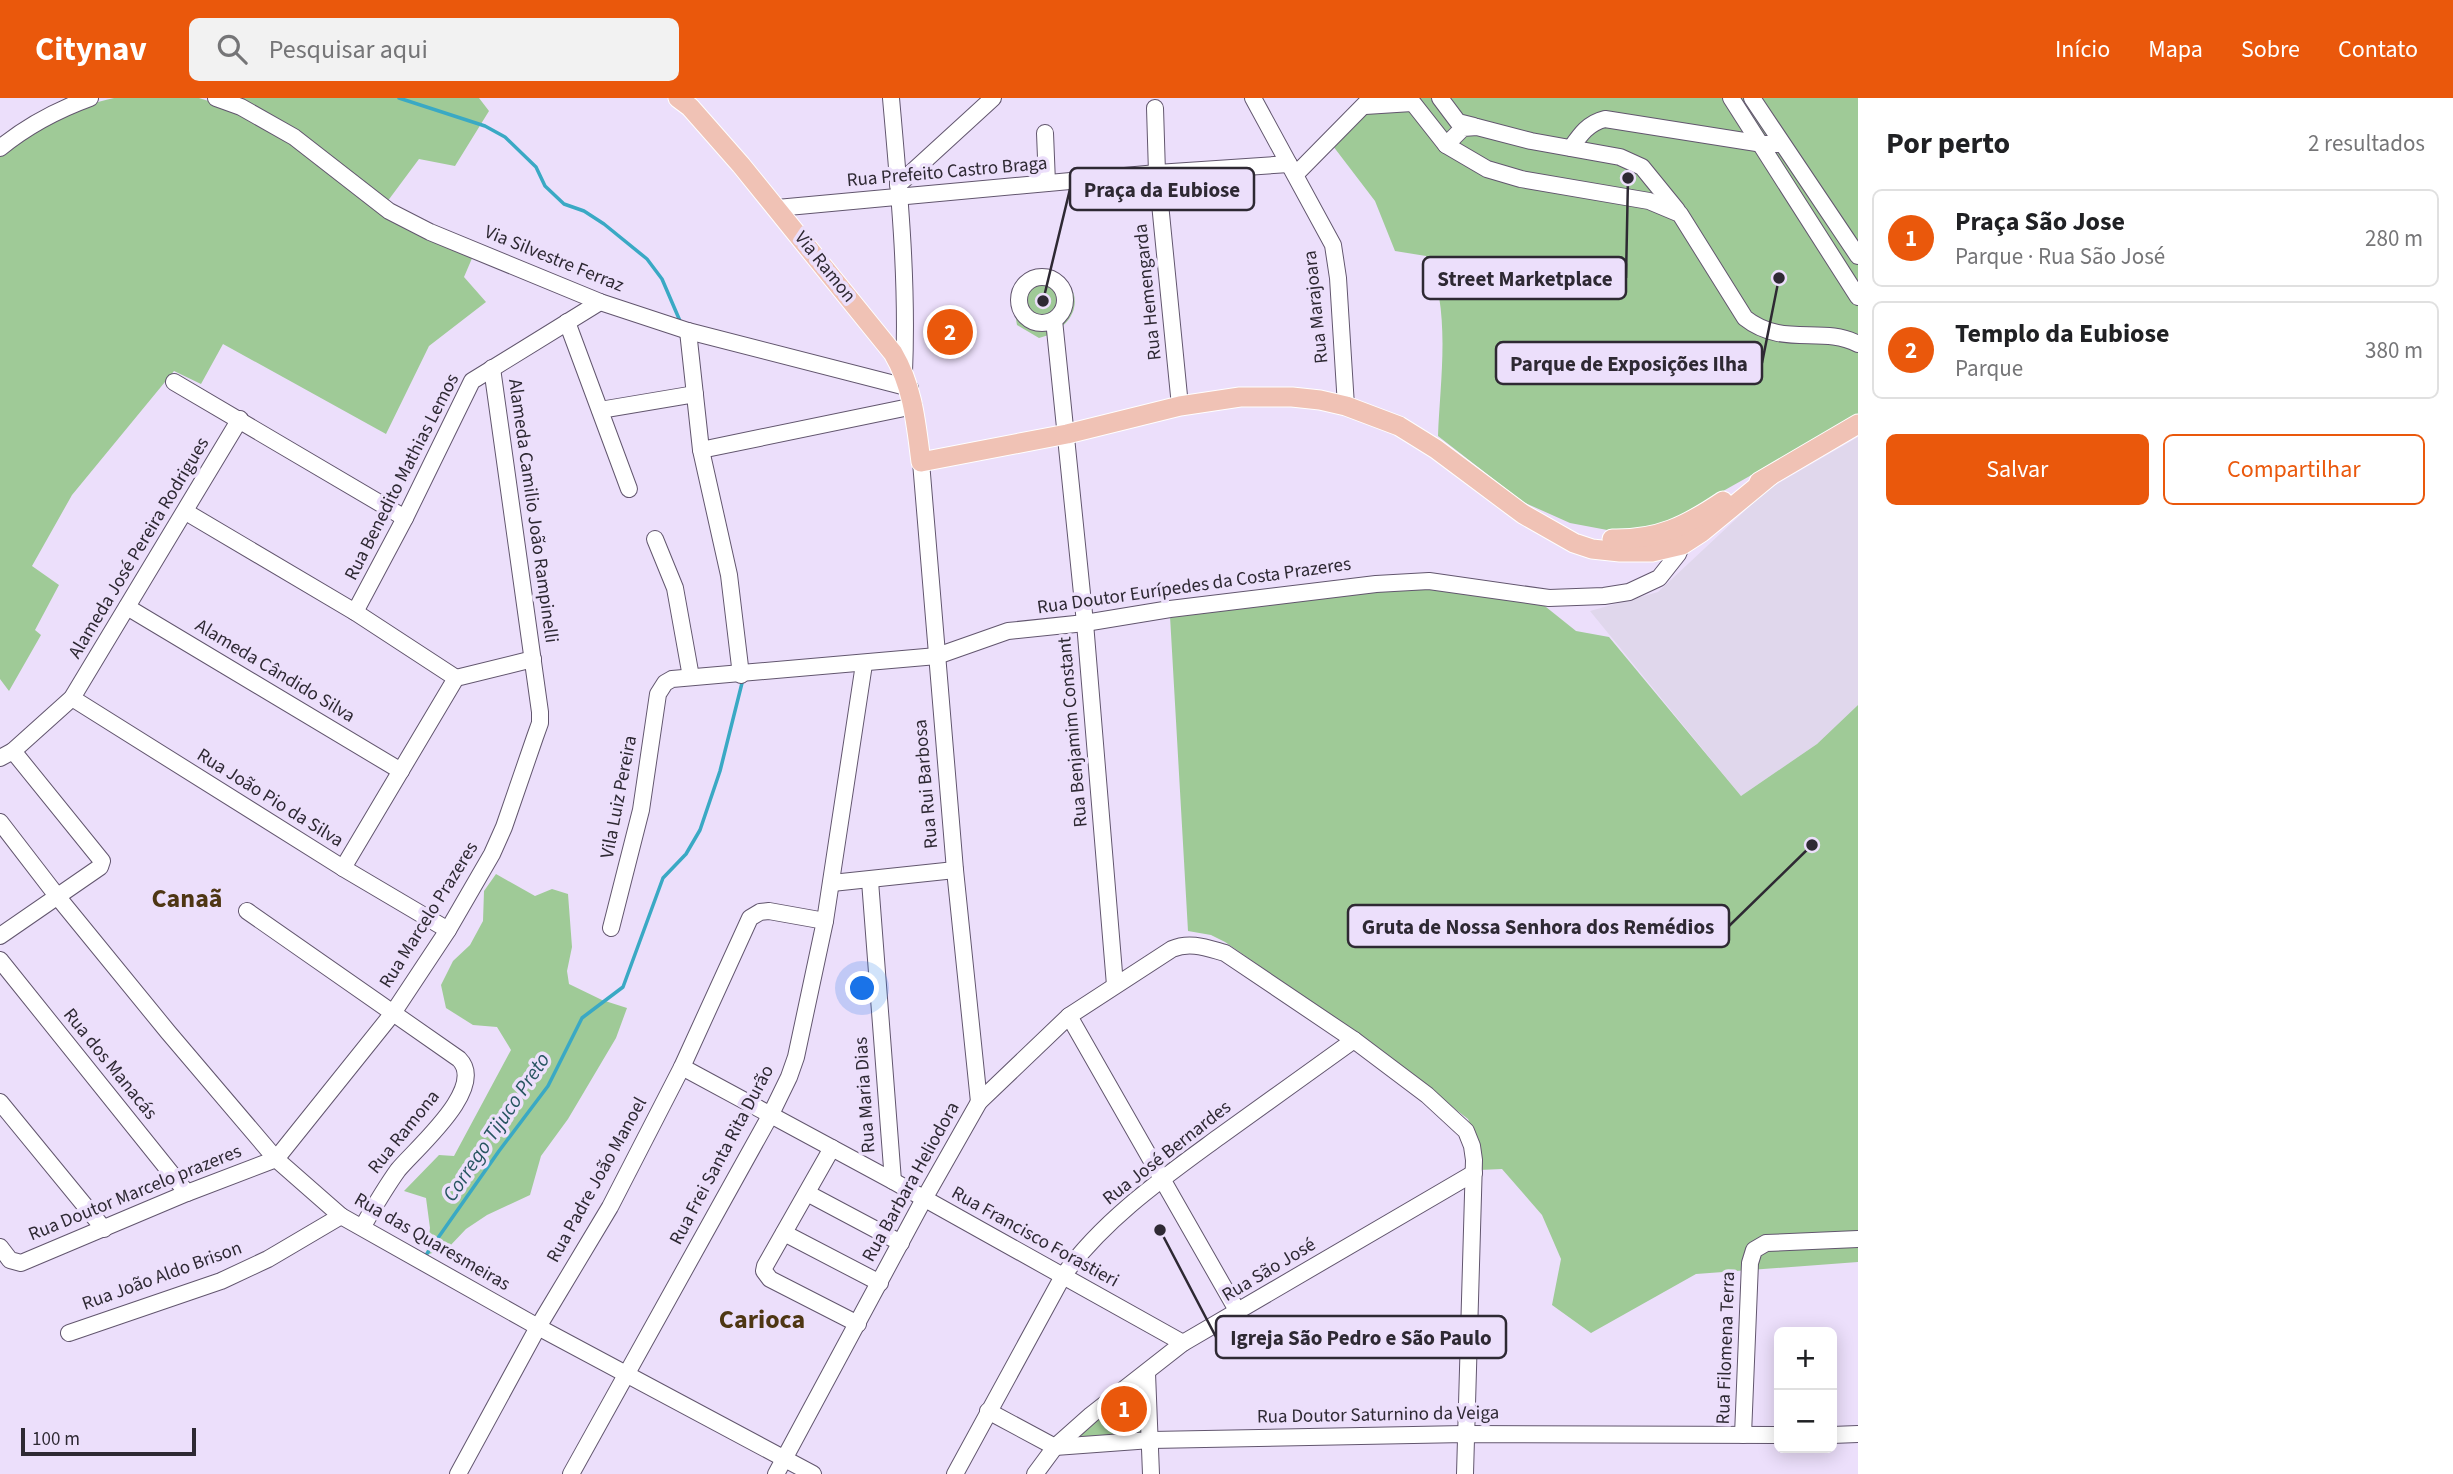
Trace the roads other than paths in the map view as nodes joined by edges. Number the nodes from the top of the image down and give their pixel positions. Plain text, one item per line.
1 (90, 98) edge
2 (216, 98) edge
3 (891, 98) edge
4 (993, 98) edge
5 (1253, 98) edge
6 (1440, 98) edge
7 (1731, 98) edge
8 (1752, 98) edge
9 (684, 101) edge
10 (1368, 102) edge
11 (1415, 103) edge
12 (1156, 108) dead end
13 (1477, 127) junction
14 (1045, 133) dead end
15 (1763, 144) junction
16 (1782, 144) junction
17 (1446, 145) junction
18 (0, 148) edge
19 (1571, 148) junction
20 (1292, 169) junction
21 (1157, 173) junction
22 (1047, 183) junction
23 (898, 191) junction
24 (777, 208) junction
25 (1680, 215) junction
26 (1858, 256) edge
27 (1858, 297) edge
28 (600, 302) junction
29 (1054, 320) dead end
30 (567, 322) junction
31 (688, 331) junction
32 (1858, 344) edge
33 (492, 368) junction
34 (174, 382) dead end
35 (909, 389) junction
36 (695, 394) junction
37 (1346, 405) junction
38 (1180, 406) junction
39 (600, 410) junction
40 (240, 419) junction
41 (1858, 424) edge
42 (1067, 434) junction
43 (701, 450) junction
44 (921, 462) junction
45 (1770, 476) junction
46 (629, 489) dead end
47 (186, 512) junction
48 (405, 518) junction
49 (1690, 523) junction
50 (1543, 524) junction
51 (655, 539) dead end
52 (1682, 545) junction
53 (127, 607) junction
54 (355, 611) junction
55 (1085, 623) junction
56 (937, 656) junction
57 (533, 659) junction
58 (864, 664) junction
59 (741, 675) junction
60 (691, 677) junction
61 (456, 678) junction
62 (671, 679) joint
63 (72, 698) junction
64 (6, 755) edge
65 (401, 771) junction
66 (0, 822) edge
67 (343, 868) junction
68 (955, 870) junction
69 (870, 881) junction
70 (832, 883) junction
71 (57, 897) junction
72 (247, 911) dead end
73 (825, 921) junction
74 (611, 928) dead end
75 (448, 930) junction
76 (0, 936) edge
77 (0, 960) edge
78 (1115, 985) junction
79 (393, 1013) junction
80 (1069, 1016) junction
81 (1354, 1040) junction
82 (682, 1067) junction
83 (0, 1102) edge
84 (979, 1102) junction
85 (771, 1114) junction
86 (832, 1148) junction
87 (276, 1159) junction
88 (1474, 1172) junction
89 (1161, 1179) junction
90 (892, 1181) junction
91 (187, 1193) junction
92 (807, 1193) junction
93 (924, 1199) junction
94 (341, 1216) junction
95 (363, 1226) junction
96 (104, 1229) junction
97 (784, 1233) junction
98 (1858, 1238) edge
99 (901, 1243) junction
100 (5, 1253) edge
101 (1063, 1276) junction
102 (880, 1283) junction
103 (1238, 1312) junction
104 (858, 1324) junction
105 (538, 1327) junction
106 (69, 1333) dead end
107 (1183, 1343) junction
108 (1147, 1373) junction
109 (626, 1375) junction
110 (988, 1411) junction
111 (1091, 1415) junction
112 (1465, 1434) junction
113 (1837, 1434) edge
114 (1858, 1434) edge
115 (1743, 1435) junction
116 (1774, 1435) edge
117 (1150, 1440) junction
118 (1103, 1443) junction
119 (1055, 1447) junction
120 (784, 1459) junction
121 (458, 1474) edge
122 (571, 1474) edge
123 (776, 1474) edge
124 (813, 1474) edge
125 (955, 1474) edge
126 (1035, 1474) edge
127 (1151, 1474) edge
128 (1465, 1474) edge

1 - 18 street
2 - 28 street, Via Silvestre Ferraz
3 - 23 street
4 - 23 street
5 - 20 street, Rua Marajoara
6 - 13 street
7 - 15 street
8 - 16 street
9 - 24 main road, Via Ramon
10 - 11 street
10 - 20 street
11 - 17 street
12 - 21 street, Rua Hemengarda
13 - 17 street
13 - 19 street
14 - 22 street
15 - 16 street
15 - 19 street
15 - 27 street
16 - 26 street
17 - 25 street
19 - 25 street
20 - 21 street, Rua Prefeito Castro Braga
20 - 37 street, Rua Marajoara
21 - 22 street, Rua Prefeito Castro Braga
21 - 38 street, Rua Hemengarda
22 - 23 street, Rua Prefeito Castro Braga
23 - 24 street, Rua Prefeito Castro Braga
23 - 35 street
24 - 35 main road, Via Ramon
25 - 32 street
28 - 30 street, Rua Benedito Mathias Lemos
28 - 31 street, Via Silvestre Ferraz
29 - 42 street, Rua Benjamim Constant
30 - 33 street, Rua Benedito Mathias Lemos
30 - 39 street
31 - 35 street, Via Silvestre Ferraz
31 - 36 street
33 - 48 street, Rua Benedito Mathias Lemos
33 - 57 street, Alameda Camilio João Rampinelli
34 - 40 street
35 - 43 street
35 - 44 main road, Via Ramon
36 - 39 street
36 - 43 street
37 - 38 main road
37 - 50 main road
38 - 42 main road
39 - 46 street
40 - 47 street, Alameda José Pereira Rodrigues
40 - 48 street
41 - 45 main road
42 - 44 main road
42 - 55 street, Rua Benjamim Constant
43 - 59 street
44 - 56 street, Rua Rui Barbosa
45 - 49 main road
45 - 52 main road
47 - 53 street, Alameda José Pereira Rodrigues
47 - 54 street
48 - 54 street, Rua Benedito Mathias Lemos
49 - 50 main road
49 - 52 street, Rua Doutor Eurípedes da Costa Prazeres
50 - 52 main road
51 - 60 street
52 - 55 street, Rua Doutor Eurípedes da Costa Prazeres
53 - 63 street, Alameda José Pereira Rodrigues
53 - 65 street, Alameda Cândido Silva
54 - 61 street
55 - 56 street, Rua Doutor Eurípedes da Costa Prazeres
55 - 78 street, Rua Benjamim Constant
56 - 58 street, Rua Doutor Eurípedes da Costa Prazeres
56 - 68 street, Rua Rui Barbosa
57 - 61 street
57 - 75 street, Rua Marcelo Prazeres
58 - 59 street, Rua Doutor Eurípedes da Costa Prazeres
58 - 70 street, Rua Frei Santa Rita Durão
59 - 60 street, Rua Doutor Eurípedes da Costa Prazeres
60 - 62 street, Rua Doutor Eurípedes da Costa Prazeres
61 - 65 street
62 - 74 street, Vila Luiz Pereira
63 - 64 street, Alameda José Pereira Rodrigues
63 - 67 street, Rua João Pio da Silva
64 - 71 street
65 - 67 street
66 - 71 street, Rua das Quaresmeiras
67 - 75 street, Rua João Pio da Silva
68 - 69 street
68 - 84 street, Rua Rui Barbosa
69 - 70 street
69 - 90 street, Rua Maria Dias
70 - 73 street, Rua Frei Santa Rita Durão
71 - 76 street
71 - 87 street, Rua das Quaresmeiras
72 - 79 street
73 - 82 street, Rua Padre João Manoel
73 - 85 street, Rua Frei Santa Rita Durão
75 - 79 street, Rua Marcelo Prazeres
77 - 91 street, Rua dos Manacás
78 - 80 street, Rua Barbara Heliodora
78 - 81 street, Rua Barbara Heliodora
79 - 87 street, Rua Marcelo Prazeres
79 - 95 street, Rua Ramona
80 - 84 street, Rua Barbara Heliodora
80 - 89 street
81 - 88 street
81 - 89 street, Rua José Bernardes
82 - 85 street, Rua Francisco Forastieri
82 - 105 street, Rua Padre João Manoel
83 - 96 street
84 - 93 street, Rua Barbara Heliodora
85 - 86 street, Rua Francisco Forastieri
85 - 109 street, Rua Frei Santa Rita Durão
86 - 90 street, Rua Francisco Forastieri
86 - 92 street
87 - 91 street, Rua Doutor Marcelo prazeres
87 - 94 street, Rua das Quaresmeiras
88 - 103 street, Rua São José
88 - 112 street
89 - 101 street, Rua José Bernardes
89 - 103 street
90 - 93 street, Rua Francisco Forastieri
91 - 96 street, Rua Doutor Marcelo prazeres
92 - 97 street
92 - 99 street
93 - 99 street, Rua Barbara Heliodora
93 - 101 street, Rua Francisco Forastieri
94 - 95 street, Rua das Quaresmeiras
94 - 106 street, Rua João Aldo Brison
95 - 105 street, Rua das Quaresmeiras
96 - 100 street, Rua Doutor Marcelo prazeres
97 - 102 street
97 - 104 street
98 - 115 street, Rua Filomena Terra
99 - 102 street, Rua Barbara Heliodora
101 - 107 street, Rua Francisco Forastieri
101 - 110 street, Rua José Bernardes
102 - 104 street, Rua Barbara Heliodora
103 - 107 street, Rua São José
104 - 120 street, Rua Barbara Heliodora
105 - 109 street, Rua das Quaresmeiras
105 - 121 street, Rua Padre João Manoel
107 - 108 street, Rua São José
108 - 111 street, Rua São José
108 - 117 street
109 - 120 street, Rua das Quaresmeiras
109 - 122 street, Rua Frei Santa Rita Durão
110 - 119 street
110 - 125 street, Rua José Bernardes
111 - 118 street
111 - 119 street, Rua São José
112 - 115 street, Rua Doutor Saturnino da Veiga
112 - 117 street, Rua Doutor Saturnino da Veiga
112 - 128 street
113 - 114 street
115 - 116 street, Rua Doutor Saturnino da Veiga
117 - 118 street, Rua Doutor Saturnino da Veiga
117 - 127 street
118 - 119 street, Rua Doutor Saturnino da Veiga
119 - 126 street, Rua São José
120 - 123 street, Rua Barbara Heliodora
120 - 124 street, Rua das Quaresmeiras

